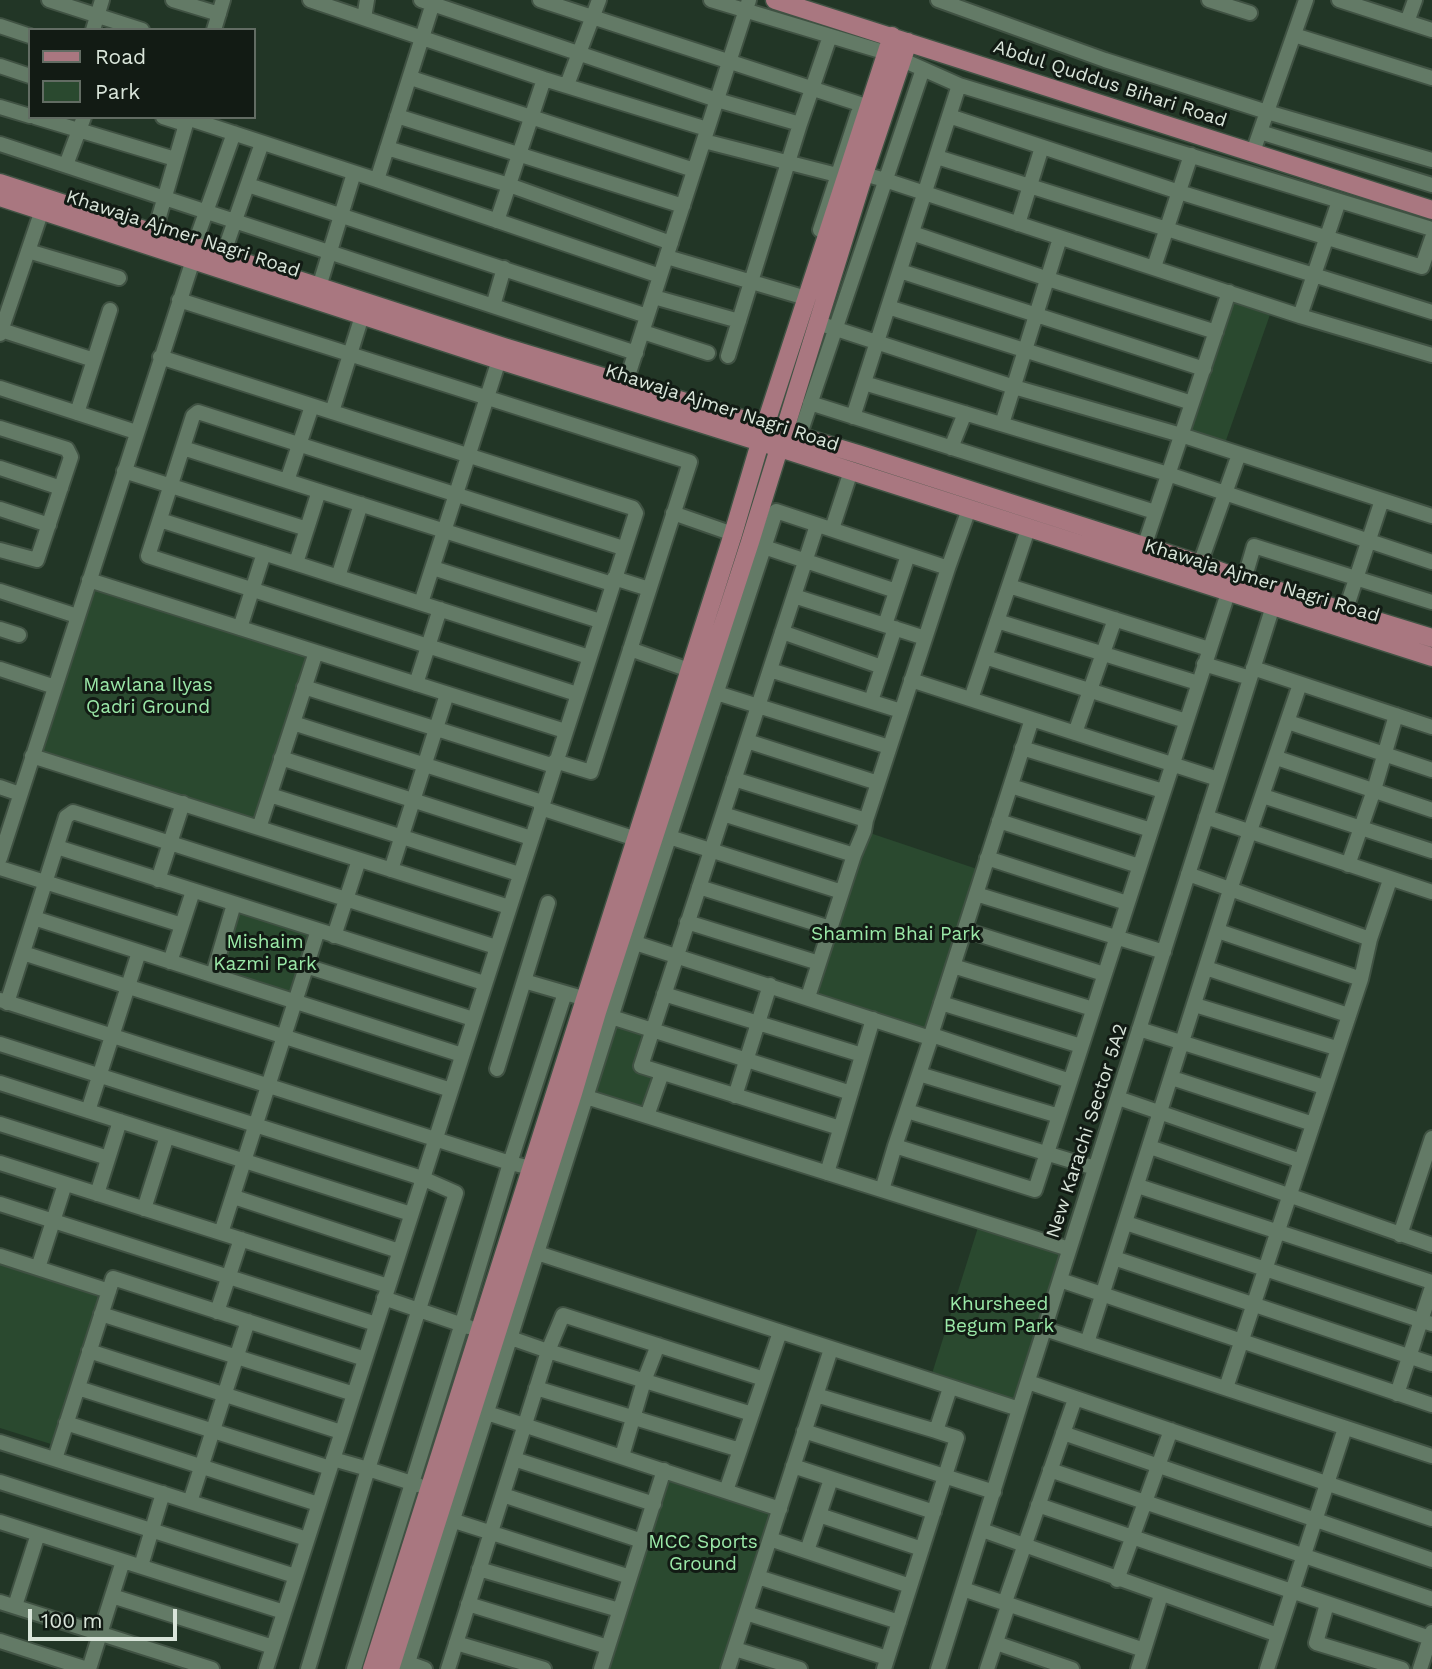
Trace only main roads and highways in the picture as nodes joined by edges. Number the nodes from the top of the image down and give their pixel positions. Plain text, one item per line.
1 (775, 0) edge
2 (894, 48) junction
3 (849, 174) junction
4 (0, 183) edge
5 (0, 197) edge
6 (1432, 210) edge
7 (123, 230) junction
8 (194, 253) junction
9 (283, 283) junction
10 (761, 431) junction
11 (787, 439) junction
12 (749, 541) junction
13 (1180, 558) junction
14 (1175, 576) junction
15 (1432, 638) edge
16 (1409, 641) junction
17 (1432, 657) edge
18 (599, 1009) junction
19 (541, 1170) junction
20 (495, 1334) junction
21 (399, 1665) edge
22 (373, 1669) edge

1 - 2 main road, Abdul Quddus Bihari Road
2 - 3 main road
2 - 3 main road
2 - 6 main road, Abdul Quddus Bihari Road
3 - 10 main road
3 - 11 main road
4 - 7 main road, Khawaja Ajmer Nagri Road
5 - 7 main road, Khawaja Ajmer Nagri Road
7 - 8 main road, Khawaja Ajmer Nagri Road
7 - 8 main road, Khawaja Ajmer Nagri Road
8 - 9 main road, Khawaja Ajmer Nagri Road
8 - 9 main road, Khawaja Ajmer Nagri Road
9 - 10 main road, Khawaja Ajmer Nagri Road
9 - 10 main road, Khawaja Ajmer Nagri Road
10 - 11 main road, Khawaja Ajmer Nagri Road
10 - 12 main road
11 - 12 main road
11 - 13 main road, Khawaja Ajmer Nagri Road
11 - 14 main road, Khawaja Ajmer Nagri Road
12 - 18 main road
12 - 18 main road
13 - 14 main road
13 - 16 main road, Khawaja Ajmer Nagri Road
14 - 16 main road, Khawaja Ajmer Nagri Road
15 - 16 main road, Khawaja Ajmer Nagri Road
16 - 17 main road, Khawaja Ajmer Nagri Road
18 - 19 main road
18 - 19 main road
19 - 20 main road
19 - 20 main road
20 - 21 main road
20 - 22 main road

